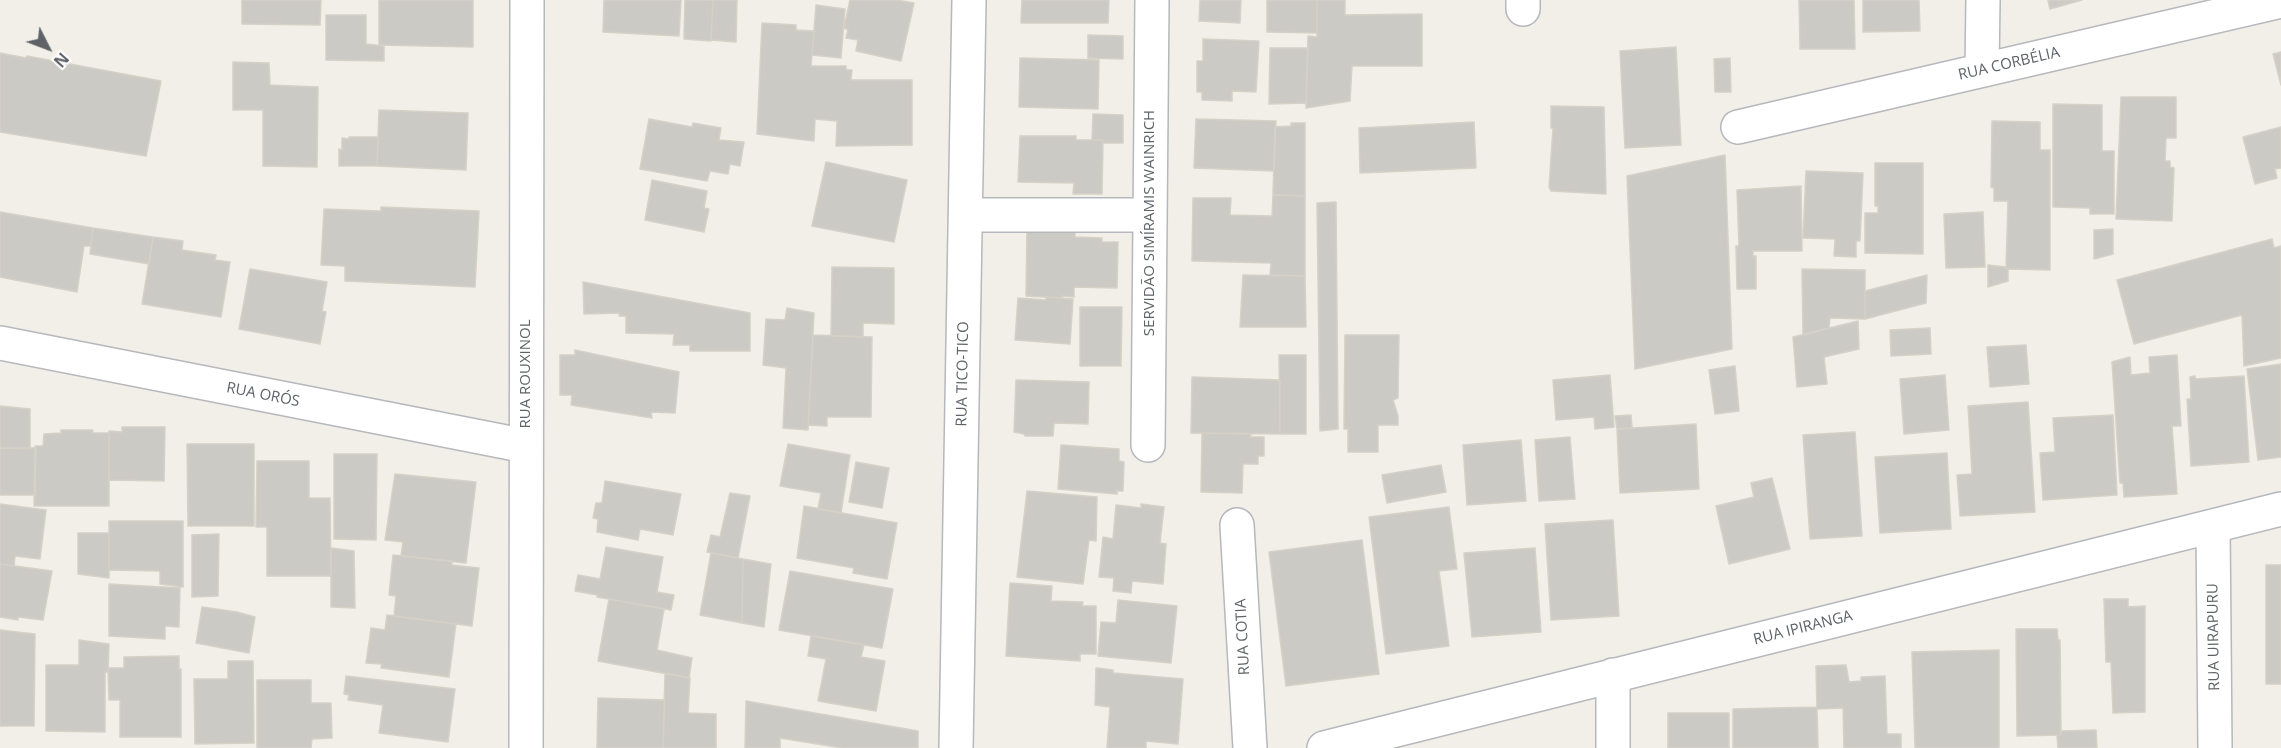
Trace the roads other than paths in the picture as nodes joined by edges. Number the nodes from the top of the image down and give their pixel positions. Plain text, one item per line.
1 (527, 0) edge
2 (969, 0) edge
3 (1152, 0) edge
4 (1983, 0) edge
5 (2281, 1) edge
6 (1982, 70) junction
7 (1738, 127) dead end
8 (966, 215) junction
9 (1150, 215) junction
10 (0, 343) edge
11 (1149, 445) dead end
12 (526, 446) junction
13 (2281, 508) edge
14 (1237, 525) dead end
15 (2213, 526) junction
16 (1613, 675) junction
17 (526, 748) edge
18 (956, 748) edge
19 (1250, 748) edge
20 (1324, 748) edge
21 (1613, 748) edge
22 (2215, 748) edge

1 - 12 street, RUA ROUXINOL
2 - 8 street, RUA TICO-TICO
3 - 9 street, SERVIDÃO SIMÍRAMIS WAINRICH
4 - 6 street
5 - 6 street, RUA CORBÉLIA
6 - 7 street, RUA CORBÉLIA
8 - 9 street
8 - 18 street, RUA TICO-TICO
9 - 11 street, SERVIDÃO SIMÍRAMIS WAINRICH
10 - 12 street, RUA ORÓS
12 - 17 street, RUA ROUXINOL
13 - 15 street, RUA IPIRANGA
14 - 19 street, RUA COTIA
15 - 16 street, RUA IPIRANGA
15 - 22 street, RUA UIRAPURU
16 - 20 street, RUA IPIRANGA
16 - 21 street

